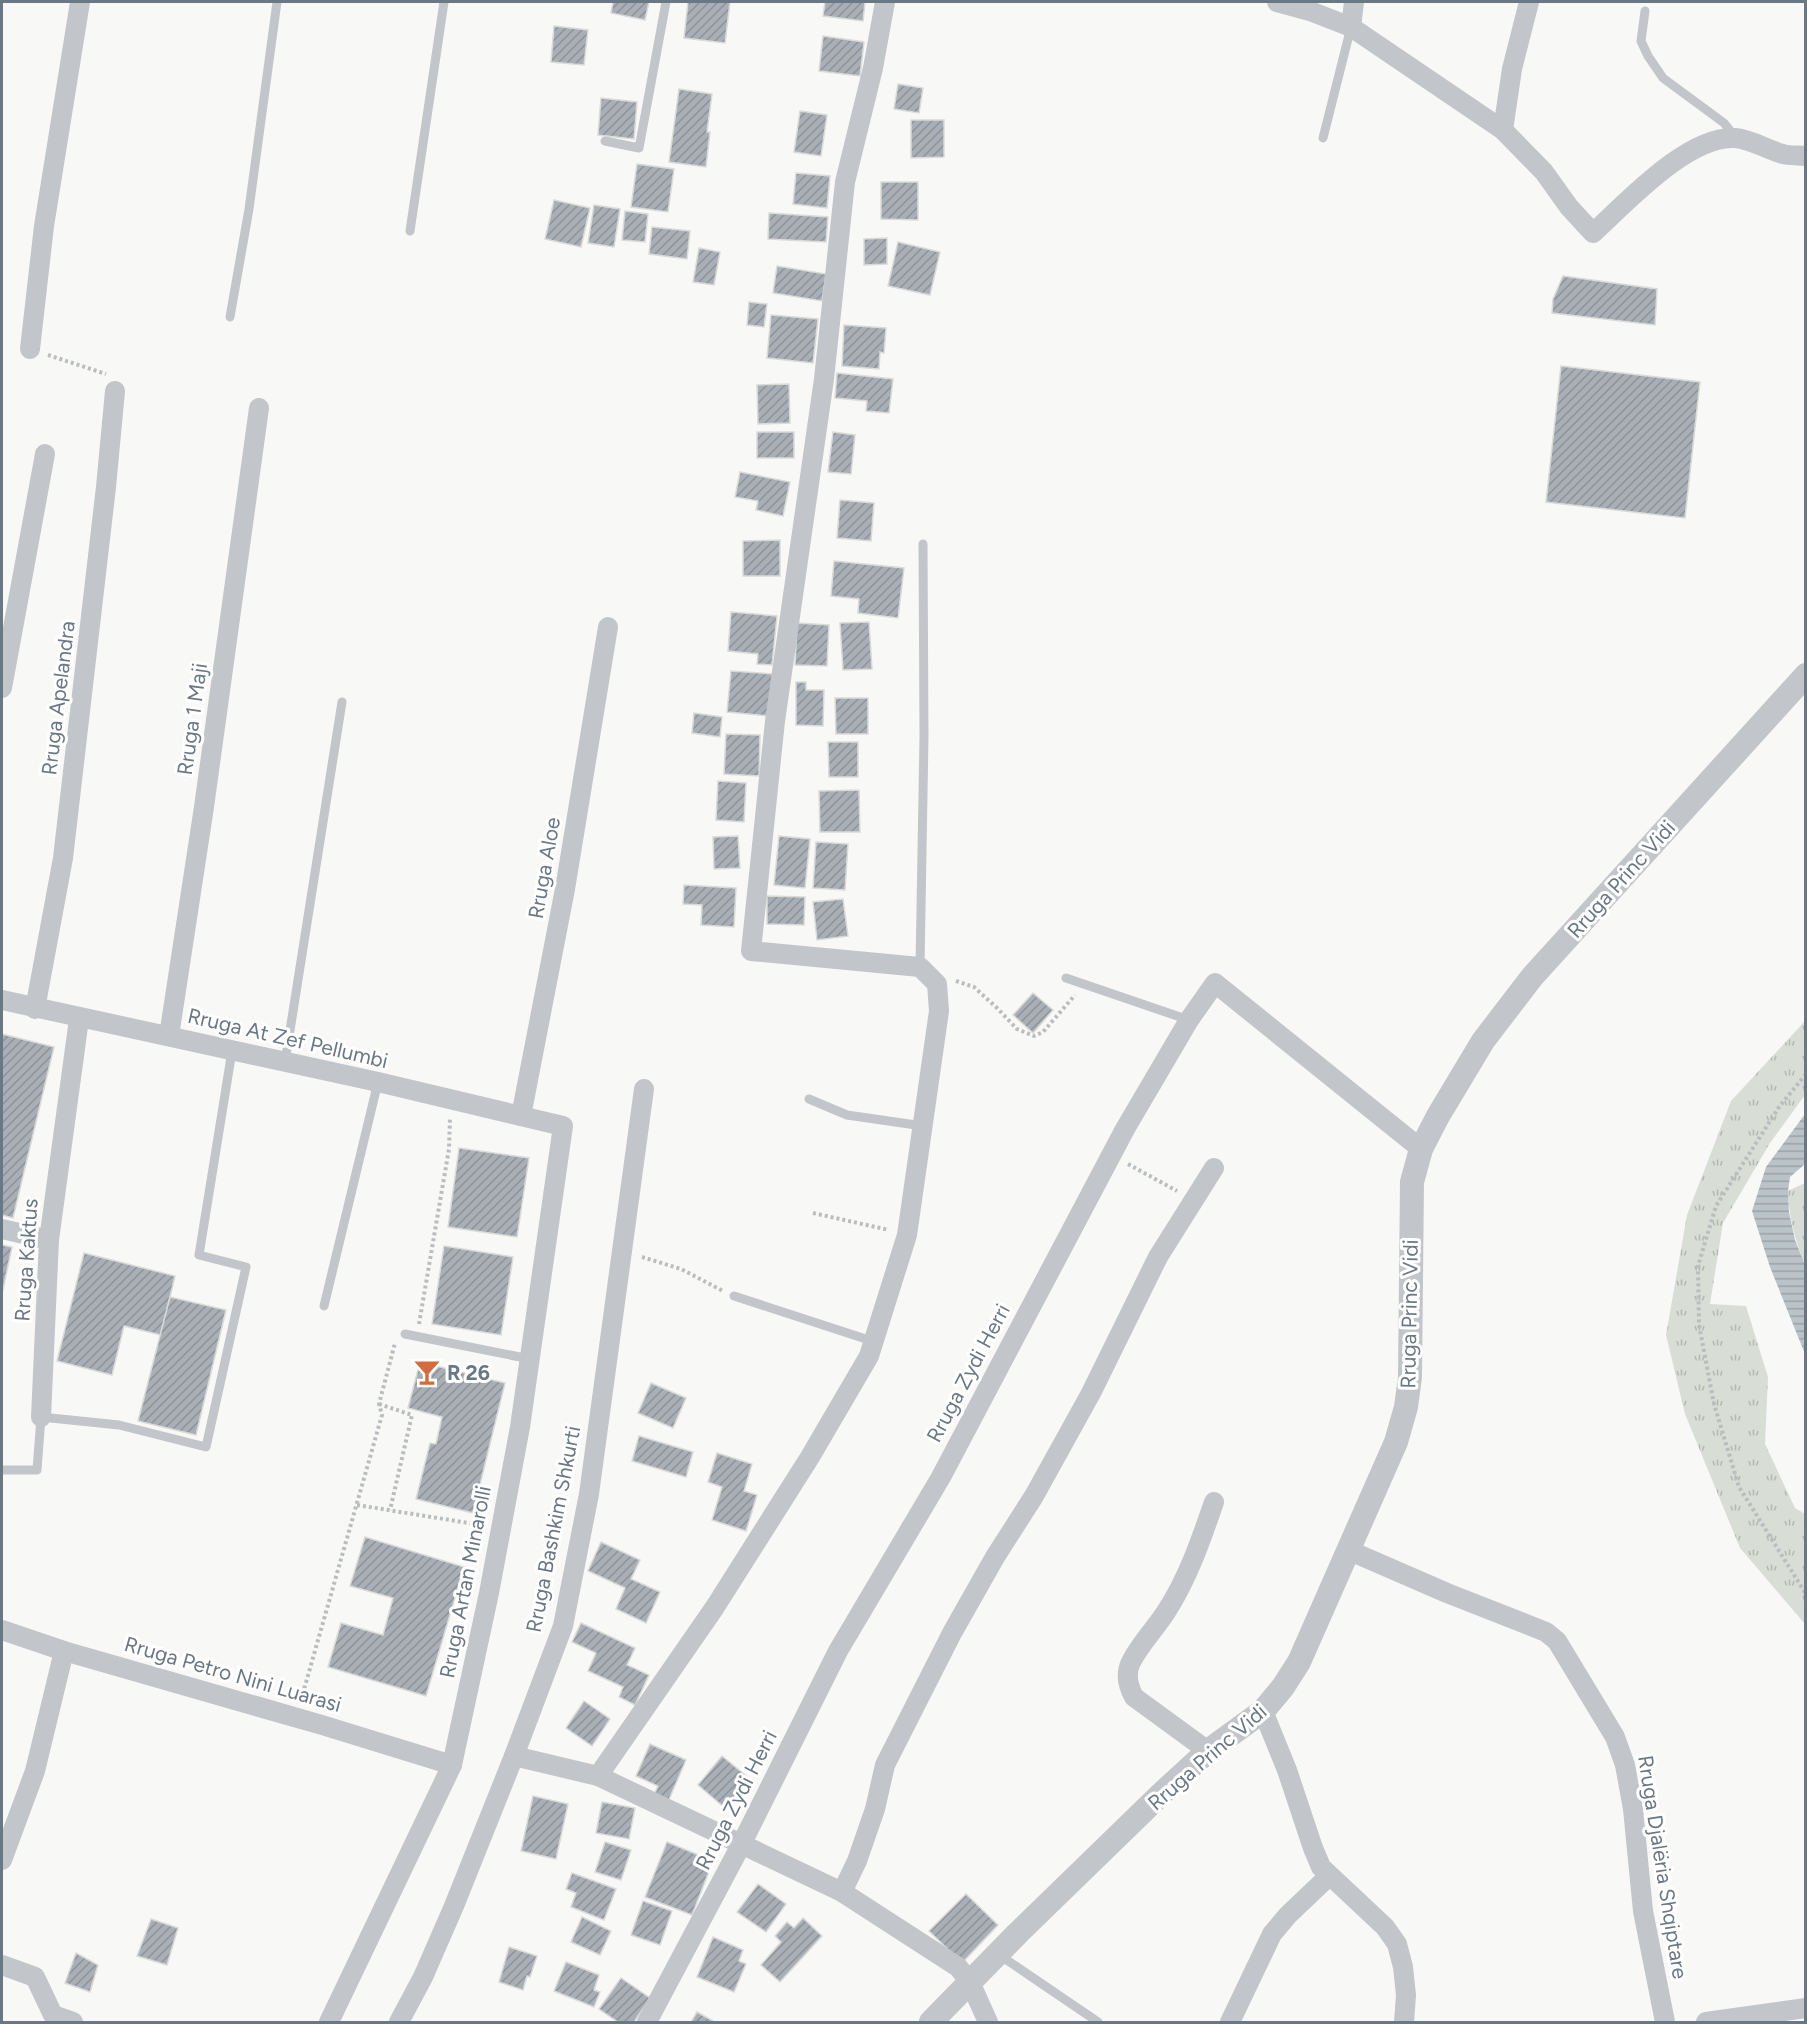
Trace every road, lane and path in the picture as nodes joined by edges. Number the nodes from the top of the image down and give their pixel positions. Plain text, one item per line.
1 (81, 2) edge
2 (277, 2) edge
3 (444, 2) edge
4 (666, 2) edge
5 (885, 2) edge
6 (1277, 2) edge
7 (1354, 2) edge
8 (1529, 2) edge
9 (1645, 11) dead end
10 (1351, 27) junction
11 (1503, 130) junction
12 (1323, 138) dead end
13 (1736, 138) junction
14 (605, 141) dead end
15 (1806, 156) edge
16 (410, 231) dead end
17 (230, 317) dead end
18 (30, 349) joint
19 (115, 391) joint
20 (259, 408) dead end
21 (45, 454) dead end
22 (923, 544) dead end
23 (608, 627) dead end
24 (1806, 675) edge
25 (2, 688) edge
26 (342, 702) dead end
27 (920, 967) junction
28 (1066, 978) dead end
29 (937, 984) junction
30 (2, 1000) edge
31 (35, 1009) junction
32 (1063, 1009) dead end
33 (79, 1019) junction
34 (1189, 1020) junction
35 (169, 1036) junction
36 (232, 1051) junction
37 (285, 1062) junction
38 (1806, 1074) edge
39 (378, 1082) junction
40 (644, 1089) dead end
41 (451, 1099) junction
42 (809, 1099) dead end
43 (521, 1116) junction
44 (563, 1126) joint
45 (922, 1126) junction
46 (1421, 1149) junction
47 (1111, 1155) junction
48 (1214, 1168) dead end
49 (1193, 1200) junction
50 (813, 1213) dead end
51 (2, 1229) edge
52 (907, 1235) junction
53 (49, 1239) junction
54 (621, 1251) junction
55 (734, 1296) joint
56 (324, 1306) dead end
57 (405, 1334) joint
58 (417, 1336) junction
59 (872, 1341) junction
60 (530, 1359) junction
61 (379, 1404) junction
62 (41, 1417) junction
63 (2, 1470) edge
64 (1214, 1502) dead end
65 (357, 1505) junction
66 (390, 1510) junction
67 (501, 1529) junction
68 (1348, 1550) junction
69 (1806, 1594) edge
70 (2, 1630) edge
71 (64, 1651) junction
72 (1263, 1711) junction
73 (296, 1717) junction
74 (1208, 1751) junction
75 (514, 1756) junction
76 (452, 1765) junction
77 (598, 1776) junction
78 (741, 1845) junction
79 (2, 1860) edge
80 (1329, 1876) junction
81 (842, 1892) junction
82 (998, 1954) junction
83 (2, 1965) edge
84 (970, 1982) junction
85 (1806, 2008) edge
86 (1755, 2019) edge
87 (73, 2022) edge
88 (329, 2022) edge
89 (399, 2022) edge
90 (646, 2022) edge
91 (931, 2022) edge
92 (988, 2022) edge
93 (1098, 2022) edge
94 (1230, 2022) edge
95 (1404, 2022) edge
96 (1665, 2022) edge
97 (1706, 2022) edge

1 - 18 street
2 - 17 lane
3 - 16 lane
4 - 14 lane
5 - 27 street
6 - 10 street
7 - 10 street
8 - 11 street
9 - 13 lane
10 - 11 street
10 - 12 lane
11 - 13 street
13 - 15 street
18 - 19 path
19 - 31 street, Rruga Apelandra
20 - 35 street, Rruga 1 Maji
21 - 25 street
22 - 27 lane
23 - 43 street, Rruga Aloe
24 - 46 street, Rruga Princ Vidi
26 - 37 lane
27 - 29 street
28 - 34 lane
29 - 32 path
29 - 45 street
30 - 31 street, Rruga At Zef Pellumbi
31 - 33 street, Rruga At Zef Pellumbi
33 - 35 street, Rruga At Zef Pellumbi
33 - 53 street, Rruga Kaktus
34 - 46 street, Rruga Zydi Herri
34 - 47 street, Rruga Zydi Herri
35 - 36 street, Rruga At Zef Pellumbi
36 - 37 street, Rruga At Zef Pellumbi
36 - 62 lane
37 - 39 street, Rruga At Zef Pellumbi
38 - 69 path
39 - 41 street, Rruga At Zef Pellumbi
39 - 56 lane
40 - 54 street, Rruga Bashkim Shkurti
41 - 43 street, Rruga At Zef Pellumbi
41 - 58 path
42 - 45 lane
43 - 44 street, Rruga At Zef Pellumbi
44 - 60 street, Rruga Artan Minarolli
45 - 52 street
46 - 68 street, Rruga Princ Vidi
47 - 49 path
47 - 78 street, Rruga Zydi Herri
48 - 49 street
49 - 81 street
50 - 52 path
51 - 53 street
52 - 59 street
53 - 62 street, Rruga Kaktus
54 - 55 path
54 - 75 street, Rruga Bashkim Shkurti
55 - 59 lane
57 - 58 lane
57 - 61 path
58 - 60 lane
59 - 77 street
60 - 67 street, Rruga Artan Minarolli
61 - 65 path
61 - 66 path
62 - 63 lane, Rruga Kaktus
64 - 74 street
65 - 66 path
65 - 73 path
66 - 67 path
67 - 76 street, Rruga Artan Minarolli
68 - 72 street, Rruga Princ Vidi
68 - 96 street, Rruga Djalëria Shqiptare
70 - 71 street, Rruga Petro Nini Luarasi
71 - 73 street, Rruga Petro Nini Luarasi
71 - 79 street
72 - 74 street, Rruga Princ Vidi
72 - 80 street
73 - 76 street, Rruga Petro Nini Luarasi
74 - 82 street, Rruga Princ Vidi
75 - 77 street
75 - 89 street, Rruga Bashkim Shkurti
76 - 88 street, Rruga Artan Minarolli
77 - 78 street
78 - 81 street
78 - 90 street, Rruga Zydi Herri
80 - 94 street
80 - 95 street
81 - 84 street
82 - 84 street, Rruga Princ Vidi
82 - 93 lane
83 - 87 street
84 - 91 street, Rruga Princ Vidi
84 - 92 street
85 - 86 street
86 - 97 street

